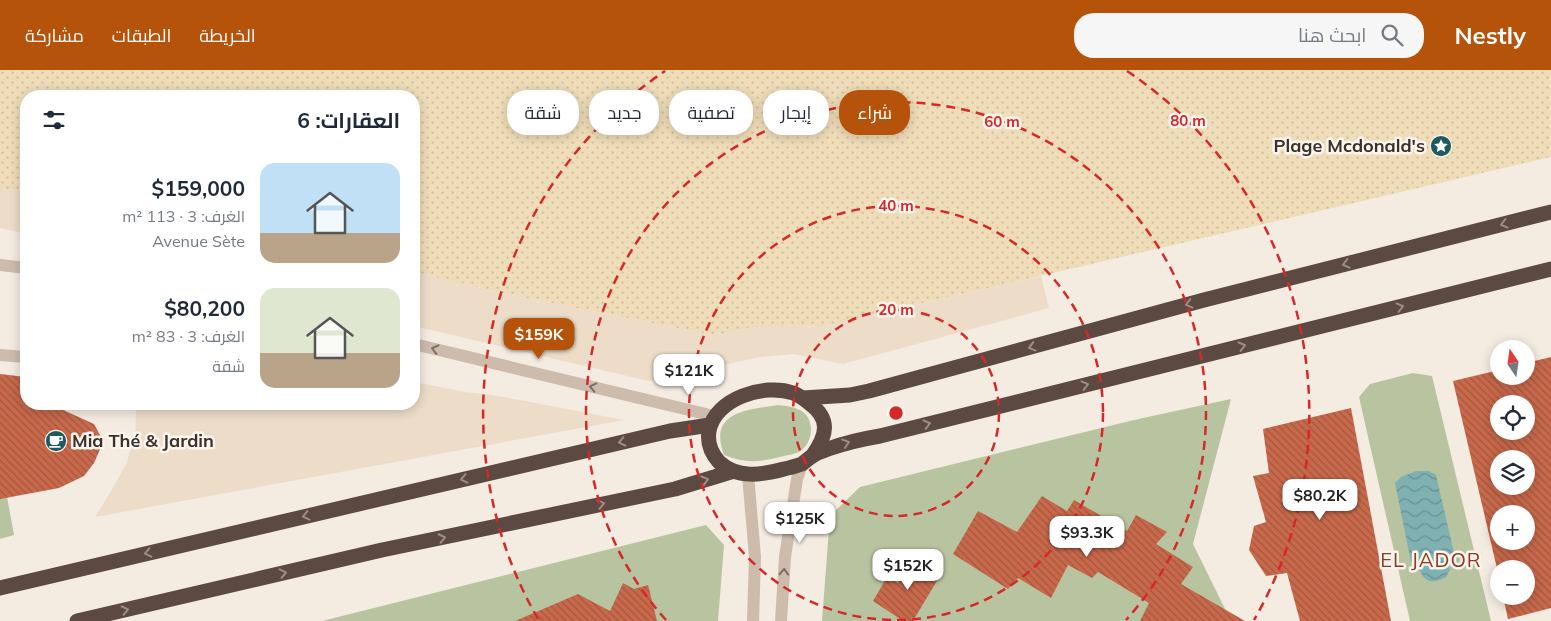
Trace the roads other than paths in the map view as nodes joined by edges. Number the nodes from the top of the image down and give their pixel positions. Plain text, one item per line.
1 (1551, 212) edge
2 (0, 265) edge
3 (20, 267) edge
4 (1551, 269) edge
5 (420, 345) edge
6 (0, 355) edge
7 (20, 357) edge
8 (803, 398) junction
9 (712, 420) junction
10 (807, 459) junction
11 (741, 473) junction
12 (0, 588) edge
13 (77, 621) edge
14 (753, 621) edge
15 (781, 621) edge

1 -> 8 highway
2 - 3 street
10 -> 4 highway
9 -> 5 street
6 - 7 street
8 - 9 highway
8 - 10 highway
9 - 11 highway
9 -> 12 highway
10 - 11 highway
15 -> 10 street
13 -> 11 highway
11 - 14 street

